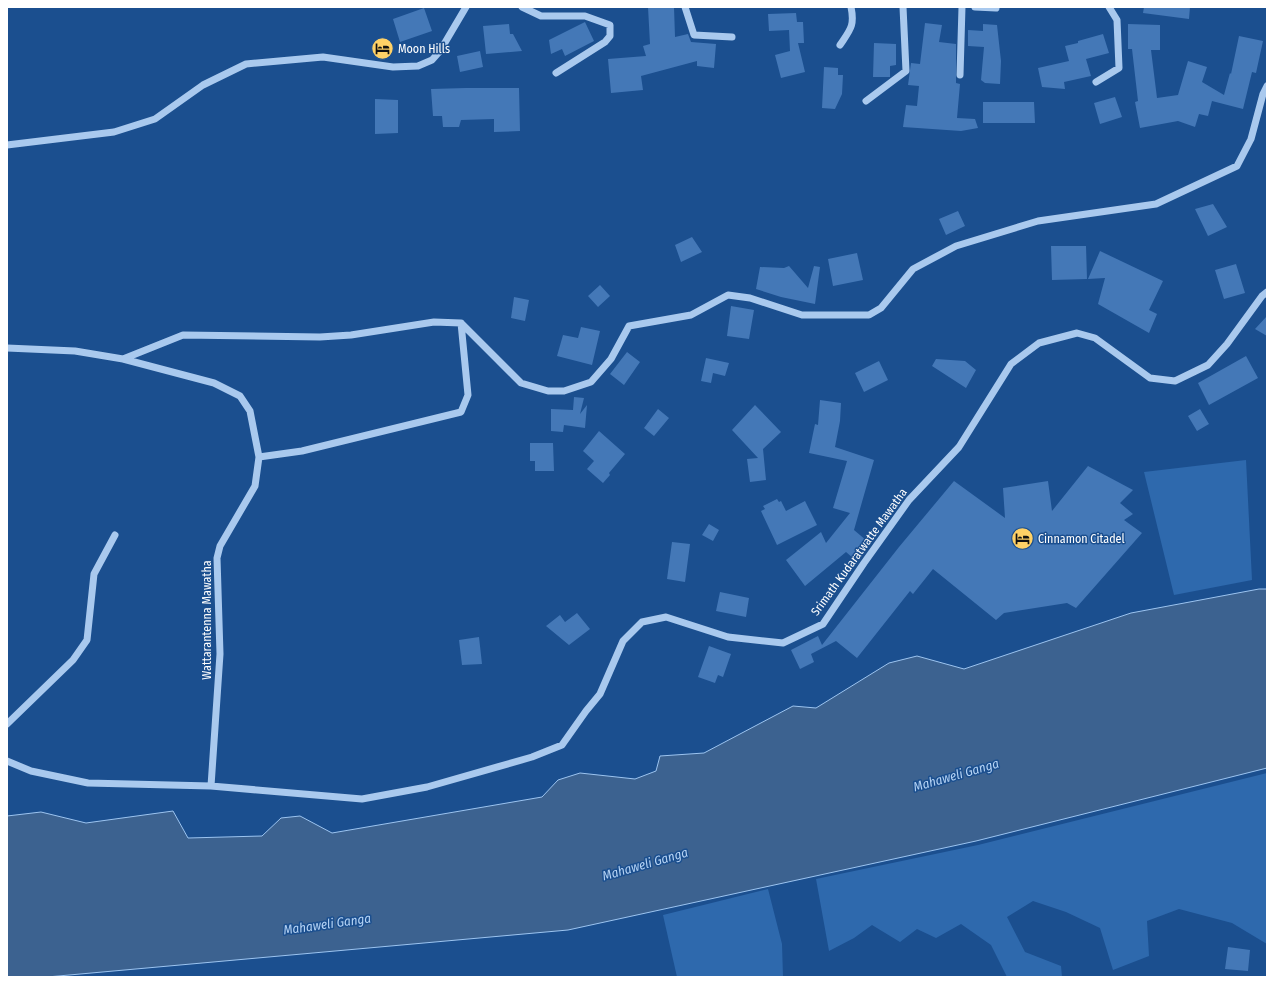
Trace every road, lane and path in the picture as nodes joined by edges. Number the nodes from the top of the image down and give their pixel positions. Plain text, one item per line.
1 (466, 7) edge
2 (522, 7) edge
3 (684, 7) edge
4 (851, 7) edge
5 (903, 7) edge
6 (962, 7) edge
7 (975, 7) edge
8 (1109, 7) edge
9 (996, 8) edge
10 (732, 37) dead end
11 (840, 45) dead end
12 (556, 73) dead end
13 (960, 75) dead end
14 (1096, 82) dead end
15 (1267, 86) edge
16 (866, 101) dead end
17 (7, 145) edge
18 (1267, 292) edge
19 (460, 323) junction
20 (7, 348) edge
21 (123, 359) junction
22 (259, 457) junction
23 (115, 535) dead end
24 (7, 724) edge
25 (7, 761) edge
26 (211, 786) junction

1 - 17 street
2 - 12 street
3 - 10 street
4 - 11 street
5 - 16 street
6 - 13 street
7 - 9 street
8 - 14 street
15 - 19 street
18 - 26 street, Srimath Kudaratwatte Mawatha
19 - 21 street
19 - 22 street
20 - 21 street, Wattarantenna Mawatha
21 - 22 street, Wattarantenna Mawatha
22 - 26 street, Wattarantenna Mawatha
23 - 24 street
25 - 26 street, Srimath Kudaratwatte Mawatha

